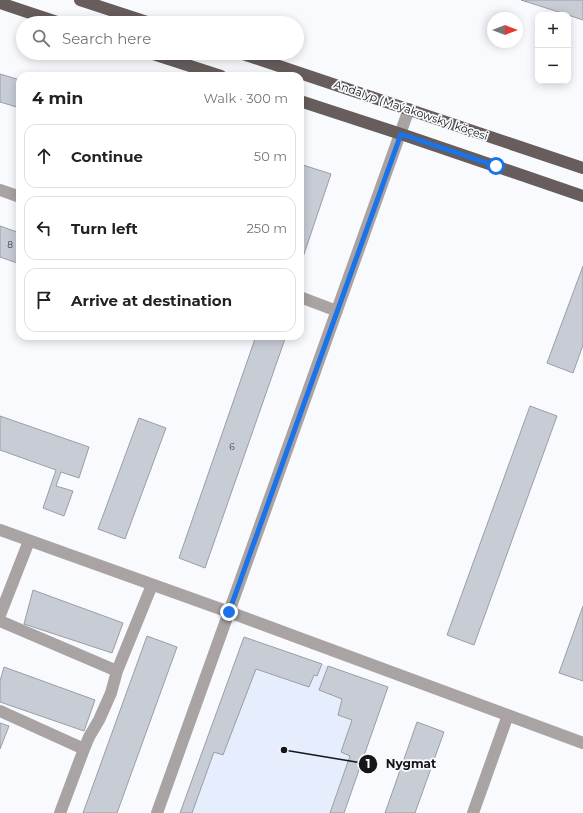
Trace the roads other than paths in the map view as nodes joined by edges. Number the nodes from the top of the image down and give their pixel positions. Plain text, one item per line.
1 (80, 0) edge
2 (0, 3) edge
3 (39, 16) edge
4 (129, 16) edge
5 (172, 60) edge
6 (261, 60) edge
7 (209, 72) edge
8 (296, 72) edge
9 (304, 75) edge
10 (304, 103) edge
11 (409, 110) junction
12 (401, 134) junction
13 (583, 168) edge
14 (0, 190) edge
15 (16, 196) edge
16 (583, 196) edge
17 (304, 299) edge
18 (337, 311) junction
19 (0, 530) edge
20 (29, 541) junction
21 (152, 585) junction
22 (229, 612) junction
23 (0, 615) edge
24 (0, 621) edge
25 (117, 671) junction
26 (0, 711) edge
27 (508, 715) junction
28 (583, 743) edge
29 (84, 749) junction
30 (60, 813) edge
31 (157, 813) edge
32 (472, 813) edge

1 - 4 main road
2 - 3 main road
5 - 7 main road
6 - 8 main road, Andalyp (Maýakowsky) köçesi
9 - 11 main road, Andalyp (Maýakowsky) köçesi
10 - 12 main road
11 - 12 lane
11 - 13 main road, Andalyp (Maýakowsky) köçesi
12 - 16 main road
12 - 18 lane
14 - 15 lane
17 - 18 lane
18 - 22 lane
19 - 20 lane
20 - 21 lane
20 - 23 lane
21 - 22 lane
21 - 25 lane
22 - 27 lane
22 - 31 lane
24 - 25 lane
25 - 29 lane
26 - 29 lane
27 - 28 lane
27 - 32 lane
29 - 30 lane

